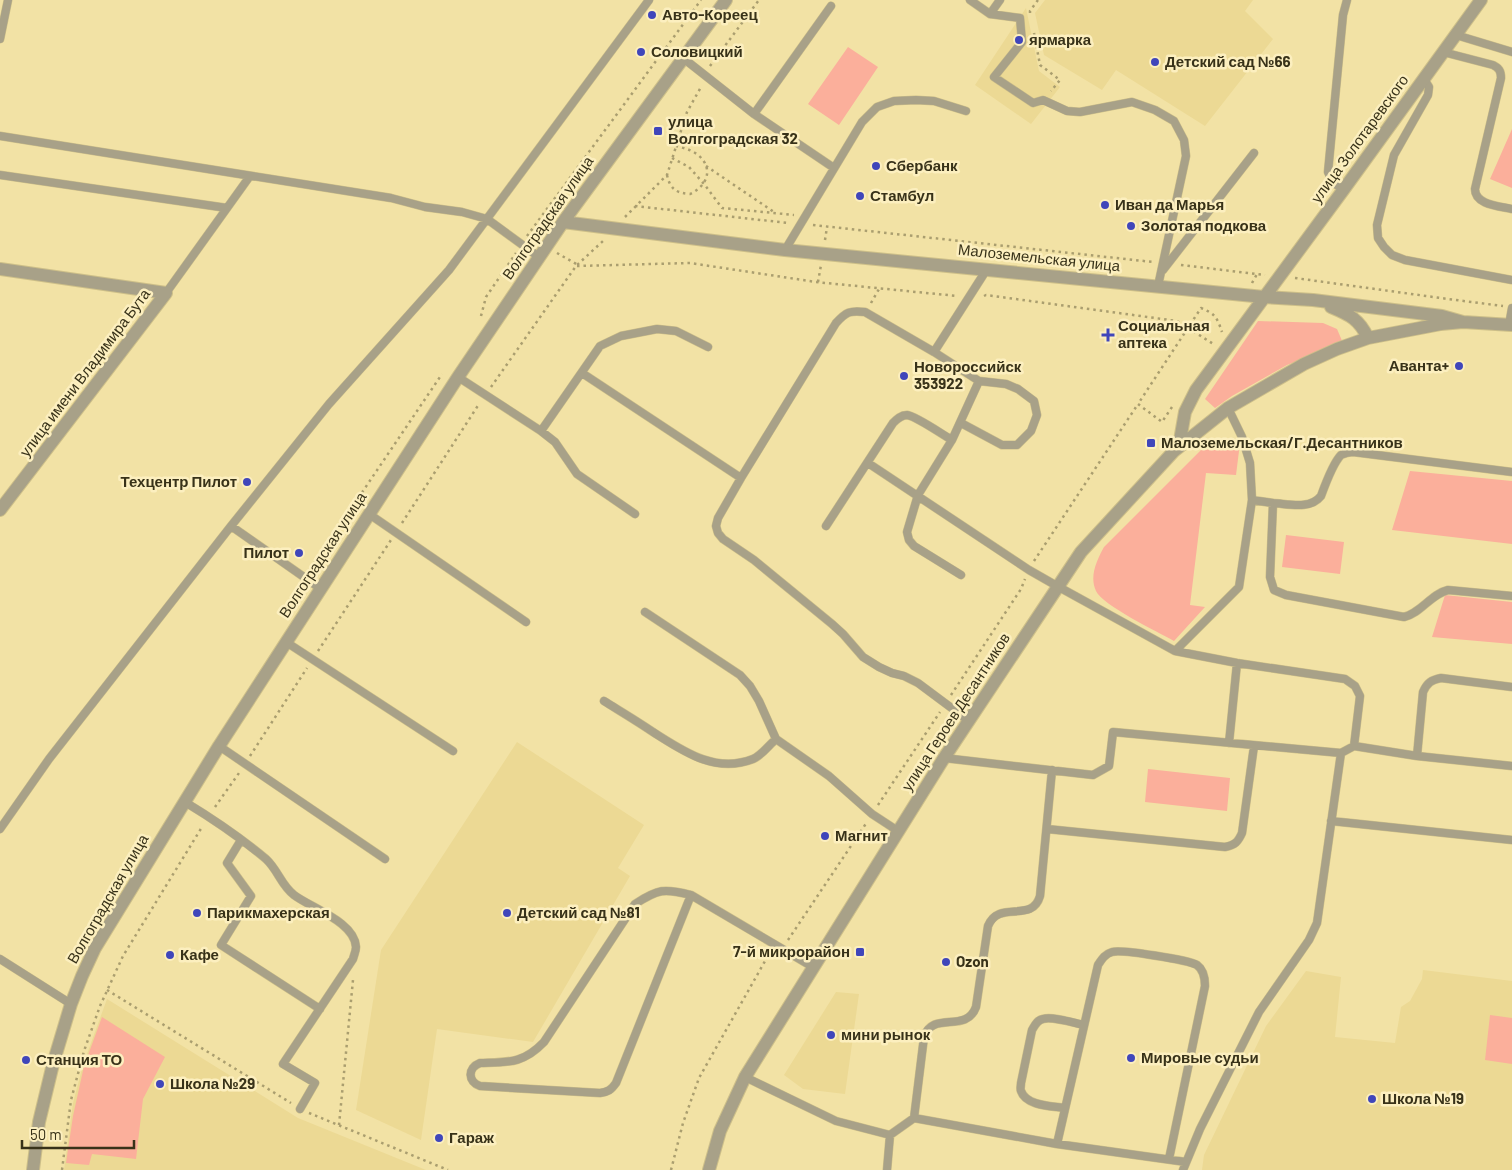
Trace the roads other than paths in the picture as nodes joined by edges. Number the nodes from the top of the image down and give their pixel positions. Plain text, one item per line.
1 (8, 0) edge
2 (649, 0) edge
3 (726, 0) edge
4 (970, 0) edge
5 (1000, 0) edge
6 (1347, 0) edge
7 (1481, 0) edge
8 (831, 6) dead end
9 (990, 14) junction
10 (1456, 35) junction
11 (0, 40) edge
12 (1443, 52) junction
13 (1512, 52) edge
14 (683, 58) junction
15 (1424, 79) junction
16 (966, 111) dead end
17 (754, 114) junction
18 (0, 136) edge
19 (1254, 153) dead end
20 (834, 168) junction
21 (0, 175) edge
22 (250, 176) junction
23 (1344, 189) junction
24 (226, 208) junction
25 (1512, 209) edge
26 (487, 219) junction
27 (563, 222) junction
28 (785, 250) junction
29 (539, 257) junction
30 (1165, 264) junction
31 (0, 269) edge
32 (987, 269) junction
33 (1512, 280) edge
34 (1158, 286) junction
35 (166, 294) junction
36 (1264, 297) junction
37 (1312, 300) junction
38 (1512, 308) edge
39 (1463, 322) junction
40 (1510, 325) edge
41 (1368, 338) junction
42 (708, 347) dead end
43 (934, 352) junction
44 (582, 373) junction
45 (458, 377) junction
46 (979, 382) junction
47 (1228, 408) junction
48 (961, 423) junction
49 (541, 431) junction
50 (952, 440) junction
51 (1179, 446) junction
52 (868, 463) junction
53 (1512, 472) edge
54 (741, 478) junction
55 (918, 495) junction
56 (1252, 500) junction
57 (1273, 503) junction
58 (0, 510) edge
59 (369, 514) junction
60 (635, 514) dead end
61 (231, 526) junction
62 (826, 526) dead end
63 (961, 575) dead end
64 (1057, 586) junction
65 (321, 589) junction
66 (1512, 596) edge
67 (645, 612) dead end
68 (526, 622) dead end
69 (286, 642) junction
70 (1175, 650) junction
71 (1237, 663) junction
72 (1512, 687) edge
73 (604, 701) dead end
74 (969, 721) junction
75 (776, 739) junction
76 (1229, 743) junction
77 (219, 746) junction
78 (1254, 746) junction
79 (1354, 746) junction
80 (453, 751) dead end
81 (1341, 753) junction
82 (1417, 756) junction
83 (944, 758) junction
84 (1512, 766) edge
85 (1052, 770) junction
86 (185, 802) junction
87 (1331, 821) junction
88 (0, 829) edge
89 (1047, 829) junction
90 (898, 831) junction
91 (241, 840) junction
92 (1512, 840) edge
93 (385, 859) dead end
94 (691, 895) junction
95 (0, 959) edge
96 (813, 968) junction
97 (71, 1004) junction
98 (320, 1009) junction
99 (1084, 1025) junction
100 (745, 1077) junction
101 (1064, 1108) junction
102 (300, 1109) road end
103 (914, 1118) junction
104 (890, 1135) junction
105 (1057, 1144) junction
106 (1170, 1159) junction
107 (1186, 1162) junction
108 (33, 1170) edge
109 (710, 1170) edge
110 (886, 1170) edge
111 (1183, 1170) edge

1 - 11 lane
2 - 26 lane
3 - 14 street, Волгоградская улица
4 - 9 lane
5 - 9 lane
6 - 23 lane
7 - 10 street, улица Золотаревского
8 - 17 lane
9 - 30 lane
10 - 12 street, улица Золотаревского
10 - 13 lane
12 - 15 street, улица Золотаревского
12 - 25 lane
14 - 17 lane
14 - 27 street, Волгоградская улица
15 - 23 street, улица Золотаревского
15 - 33 lane
16 - 20 lane
17 - 20 lane
18 - 22 lane
19 - 30 lane
20 - 28 lane
21 - 24 lane
22 - 24 lane
22 - 26 lane
23 - 36 street, улица Золотаревского
24 - 35 lane
26 - 29 lane
26 - 61 lane
27 - 28 street, Малоземельская улица
27 - 29 street, Волгоградская улица
28 - 32 street, Малоземельская улица
29 - 45 street, Волгоградская улица
30 - 34 lane
31 - 35 street, улица имени Владимира Бута
32 - 34 street, Малоземельская улица
32 - 43 lane
34 - 36 street, Малоземельская улица
35 - 58 street, улица имени Владимира Бута
36 - 37 street, Малоземельская улица
36 - 51 street
37 - 39 street, Малоземельская улица
37 - 41 street
38 - 40 lane
39 - 40 street, Малоземельская улица
39 - 41 street, улица Героев Десантников
41 - 47 street, улица Героев Десантников
42 - 44 lane
43 - 46 lane
43 - 54 lane
44 - 49 lane
44 - 54 lane
45 - 49 lane
45 - 59 street, Волгоградская улица
46 - 48 lane
46 - 48 lane
47 - 51 street, улица Героев Десантников
47 - 56 lane
48 - 50 lane
49 - 60 lane
50 - 52 lane
50 - 55 lane
51 - 64 street, улица Героев Десантников
52 - 55 lane
52 - 62 lane
53 - 57 lane
54 - 74 lane
55 - 63 lane
55 - 64 lane
56 - 57 lane
56 - 70 lane
57 - 66 lane
59 - 65 street, Волгоградская улица
59 - 68 lane
61 - 65 lane
61 - 88 lane
64 - 70 lane
64 - 74 street, улица Героев Десантников
65 - 69 street, Волгоградская улица
67 - 75 lane
69 - 77 street, Волгоградская улица
69 - 80 lane
70 - 71 lane
71 - 76 lane
71 - 79 lane
72 - 82 lane
73 - 75 lane
74 - 83 street, улица Героев Десантников
75 - 90 lane
76 - 78 lane
76 - 85 lane
77 - 86 street, Волгоградская улица
77 - 93 lane
78 - 81 lane
78 - 89 lane
79 - 81 lane
79 - 82 lane
81 - 87 lane
82 - 84 lane
83 - 85 lane
83 - 90 street, улица Героев Десантников
85 - 89 lane
86 - 91 lane
86 - 97 street, Волгоградская улица
87 - 92 lane
87 - 107 lane
89 - 103 lane
90 - 96 street, улица Героев Десантников
91 - 98 lane
91 - 98 lane
94 - 94 lane
94 - 96 lane
95 - 97 lane
96 - 100 street, улица Героев Десантников
97 - 108 street, Волгоградская улица
98 - 102 lane
99 - 101 lane
99 - 101 lane
99 - 106 lane
100 - 104 lane
100 - 109 street, улица Героев Десантников
101 - 105 lane
103 - 104 lane
103 - 105 lane
104 - 110 lane
105 - 106 lane
106 - 107 lane
107 - 111 lane

